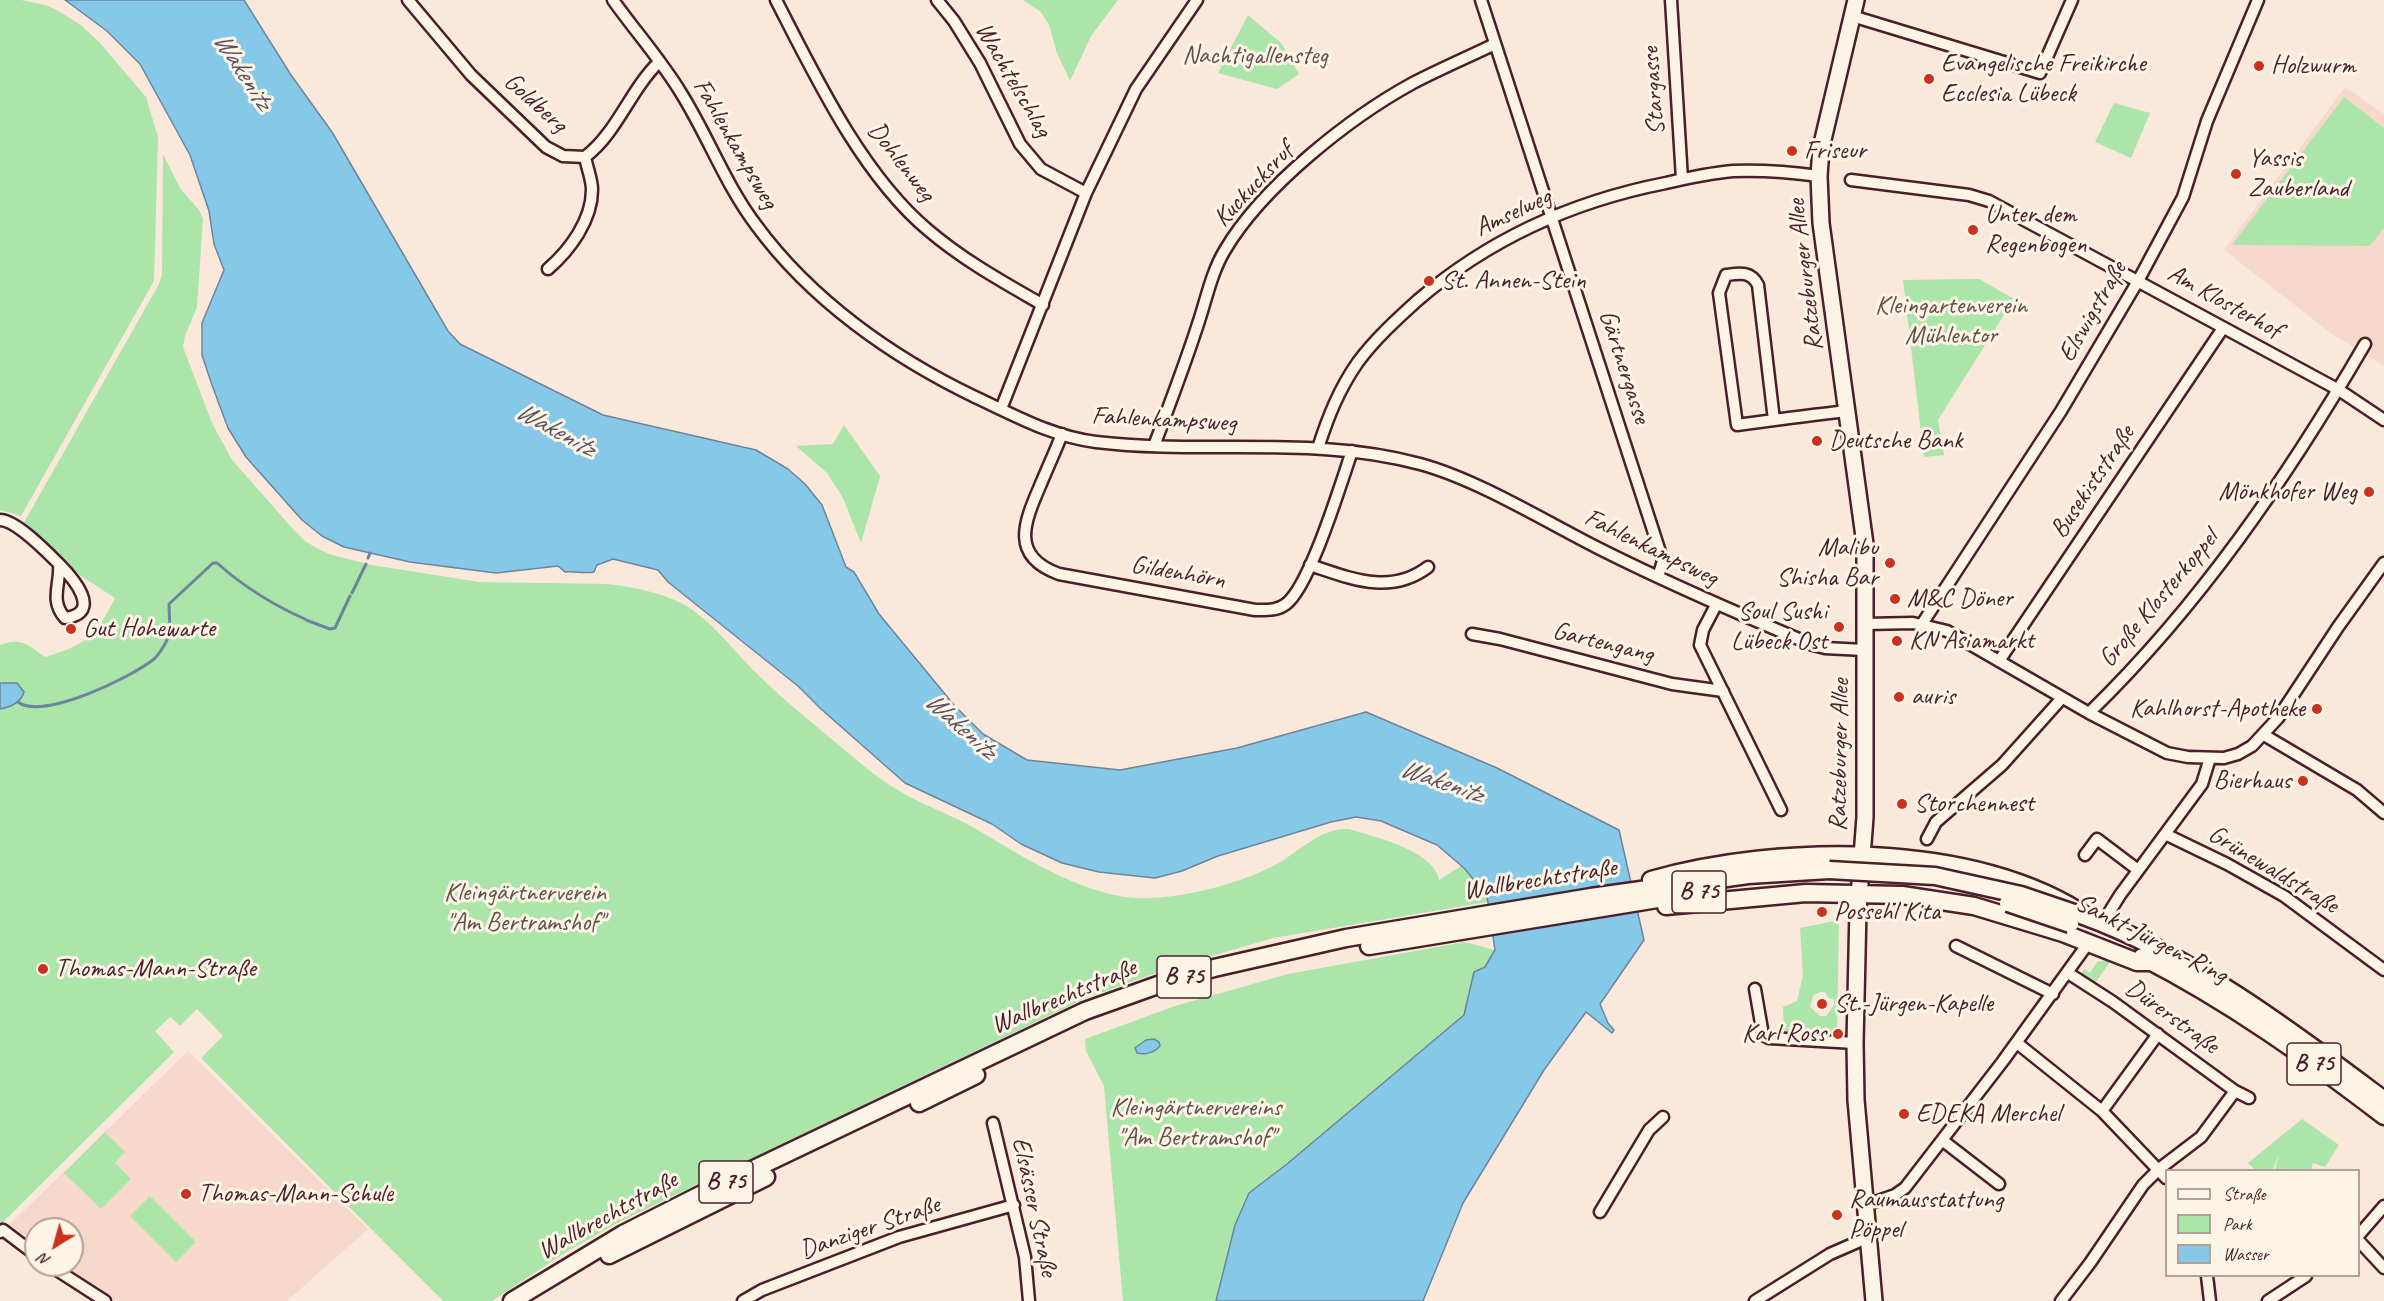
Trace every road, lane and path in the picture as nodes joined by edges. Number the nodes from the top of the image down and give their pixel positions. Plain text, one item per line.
1 (408, 0) edge
2 (613, 0) edge
3 (776, 0) edge
4 (937, 0) edge
5 (1197, 0) edge
6 (1481, 0) edge
7 (1671, 0) edge
8 (1856, 0) edge
9 (2072, 0) edge
10 (2258, 0) edge
11 (1851, 16) junction
12 (1495, 44) junction
13 (659, 62) junction
14 (585, 158) junction
15 (1819, 176) junction
16 (1682, 179) junction
17 (1851, 180) dead end
18 (1086, 193) junction
19 (1553, 217) junction
20 (548, 269) dead end
21 (2139, 281) junction
22 (1042, 304) junction
23 (2223, 328) junction
24 (2365, 344) dead end
25 (2339, 390) junction
26 (1001, 410) junction
27 (1848, 411) junction
28 (1774, 420) junction
29 (2384, 420) edge
30 (1062, 434) junction
31 (1154, 446) junction
32 (1318, 448) junction
33 (1352, 451) junction
34 (0, 520) edge
35 (2384, 563) edge
36 (59, 564) dead end
37 (1310, 565) junction
38 (1428, 567) dead end
39 (1658, 577) junction
40 (1716, 605) junction
41 (1865, 624) junction
42 (1922, 624) junction
43 (1472, 634) dead end
44 (1864, 650) junction
45 (1999, 661) junction
46 (1723, 690) junction
47 (2062, 698) junction
48 (2089, 713) junction
49 (2264, 735) junction
50 (2210, 758) junction
51 (1781, 810) dead end
52 (2384, 813) edge
53 (2165, 834) junction
54 (1927, 839) dead end
55 (2085, 855) dead end
56 (1862, 856) junction
57 (2138, 870) junction
58 (1832, 874) junction
59 (1859, 893) junction
60 (1592, 903) junction
61 (2084, 920) junction
62 (1412, 933) junction
63 (2089, 942) junction
64 (2114, 943) junction
65 (1956, 946) dead end
66 (2152, 962) junction
67 (2384, 970) edge
68 (2068, 973) junction
69 (1755, 989) dead end
70 (2053, 994) junction
71 (2158, 1034) junction
72 (1855, 1043) junction
73 (2016, 1043) junction
74 (2235, 1091) junction
75 (2249, 1098) dead end
76 (2384, 1100) edge
77 (2102, 1111) junction
78 (2384, 1116) edge
79 (1663, 1117) dead end
80 (993, 1122) dead end
81 (1942, 1140) junction
82 (2167, 1169) edge
83 (2163, 1173) edge
84 (1999, 1184) dead end
85 (1014, 1205) junction
86 (1866, 1205) junction
87 (2384, 1206) edge
88 (1600, 1212) dead end
89 (0, 1232) edge
90 (2360, 1236) edge
91 (1869, 1237) junction
92 (2360, 1240) edge
93 (24, 1247) edge
94 (2384, 1268) edge
95 (68, 1277) edge
96 (2207, 1277) edge
97 (2303, 1277) edge
98 (105, 1301) edge
99 (512, 1301) edge
100 (531, 1301) edge
101 (743, 1301) edge
102 (1029, 1301) edge
103 (1755, 1301) edge
104 (1874, 1301) edge
105 (2061, 1301) edge
106 (2210, 1301) edge
107 (2268, 1301) edge

1 - 14 street, Goldberg
2 - 13 street, Fahlenkampsweg
3 - 22 street, Dohlenweg
4 - 18 street, Wachtelschlag
5 - 18 street
6 - 12 street, Gärtnergasse
7 - 16 street, Stargasse
8 - 11 main road, Ratzeburger Allee
9 - 11 street
10 - 21 street, Elswigstraße
11 - 15 main road, Ratzeburger Allee
12 - 19 street, Gärtnergasse
12 - 31 street, Kuckucksruf
13 - 14 street, Goldberg
13 - 26 street, Fahlenkampsweg
14 - 20 street
15 - 16 street, Amselweg
15 - 27 main road, Ratzeburger Allee
16 - 19 street, Amselweg
17 - 21 street, Am Klosterhof
18 - 22 street
19 - 32 street, Amselweg
19 - 39 street, Gärtnergasse
21 - 23 street, Am Klosterhof
21 - 42 street, Elswigstraße
22 - 26 street
23 - 25 street, Am Klosterhof
23 - 45 street, Busekiststraße
24 - 25 street
25 - 29 street, Am Klosterhof
25 - 48 street, Große Klosterkoppel
26 - 30 street, Fahlenkampsweg
27 - 28 street
27 - 41 main road, Ratzeburger Allee
28 - 28 street
30 - 31 street, Fahlenkampsweg
30 - 37 street, Gildenhörn
31 - 32 street, Fahlenkampsweg
32 - 33 street, Fahlenkampsweg
33 - 37 street, Gildenhörn
33 - 39 street, Fahlenkampsweg
34 - 36 street
35 - 49 street
37 - 38 street
39 - 40 street, Fahlenkampsweg
40 - 44 street, Fahlenkampsweg
40 - 46 street
41 - 42 street
41 - 44 main road, Ratzeburger Allee
42 - 45 street
43 - 46 street, Gartengang
44 - 56 main road, Ratzeburger Allee
45 - 47 street
46 - 51 street
47 - 48 street
47 - 54 street
48 - 50 street
49 - 50 street
49 - 52 street
50 - 53 street
53 - 57 street
53 - 67 street, Grünewaldstraße
55 - 57 street
56 - 58 main road
56 - 59 main road, Ratzeburger Allee
56 - 61 main road
57 - 61 street
58 - 59 main road
58 - 60 main road, Wallbrechtstraße / B 75
58 - 60 main road
58 - 61 main road, Sankt-Jürgen-Ring / B 75, bridge
59 - 63 main road
59 - 72 main road, Ratzeburger Allee
60 - 62 main road, Wallbrechtstraße / B 75
61 - 64 main road, Sankt-Jürgen-Ring / B 75
61 - 64 main road
61 - 76 main road, Sankt-Jürgen-Ring / B 75
62 - 99 main road, Wallbrechtstraße / B 75
62 - 100 main road, Wallbrechtstraße / B 75
63 - 66 main road
63 - 68 street
64 - 66 main road, Sankt-Jürgen-Ring / B 75
65 - 70 street
66 - 78 main road, Sankt-Jürgen-Ring / B 75
68 - 70 street
68 - 71 street, Dürerstraße
69 - 72 street
70 - 73 street
71 - 74 street, Dürerstraße
71 - 77 street
72 - 86 main road, Ratzeburger Allee
73 - 77 street
73 - 81 street
74 - 75 street, Dürerstraße
74 - 82 street
77 - 83 street
79 - 88 street
80 - 85 street, Elsässer Straße
81 - 84 street
81 - 86 street
83 - 105 street
85 - 101 street, Danziger Straße
85 - 102 street, Elsässer Straße
86 - 91 main road, Ratzeburger Allee
87 - 90 street
89 - 93 street
91 - 103 street
91 - 104 main road, Ratzeburger Allee
92 - 94 street
95 - 98 street
96 - 106 street
97 - 107 street

